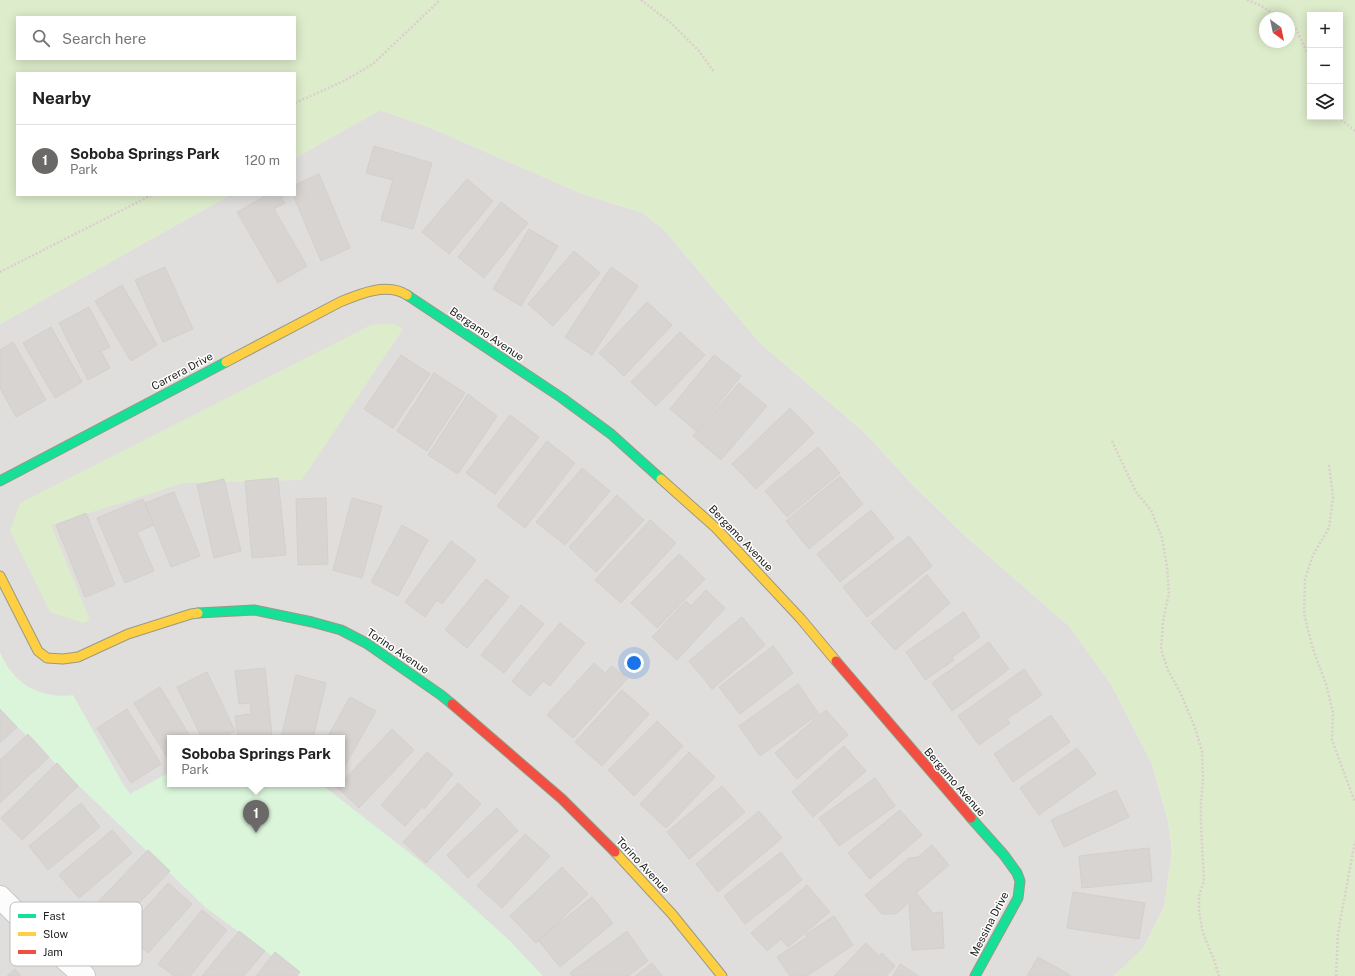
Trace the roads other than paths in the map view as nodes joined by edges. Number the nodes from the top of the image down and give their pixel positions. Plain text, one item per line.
1 (378, 290) joint
2 (0, 481) edge
3 (0, 576) edge
4 (1020, 881) joint
5 (0, 897) edge
6 (10, 907) edge
7 (73, 966) edge
8 (84, 976) edge
9 (722, 976) edge
10 (975, 976) edge

1 - 2 street, Carrera Drive
1 - 4 street, Bergamo Avenue
3 - 9 street, Torino Avenue
4 - 10 street, Messina Drive
5 - 6 street
7 - 8 street

